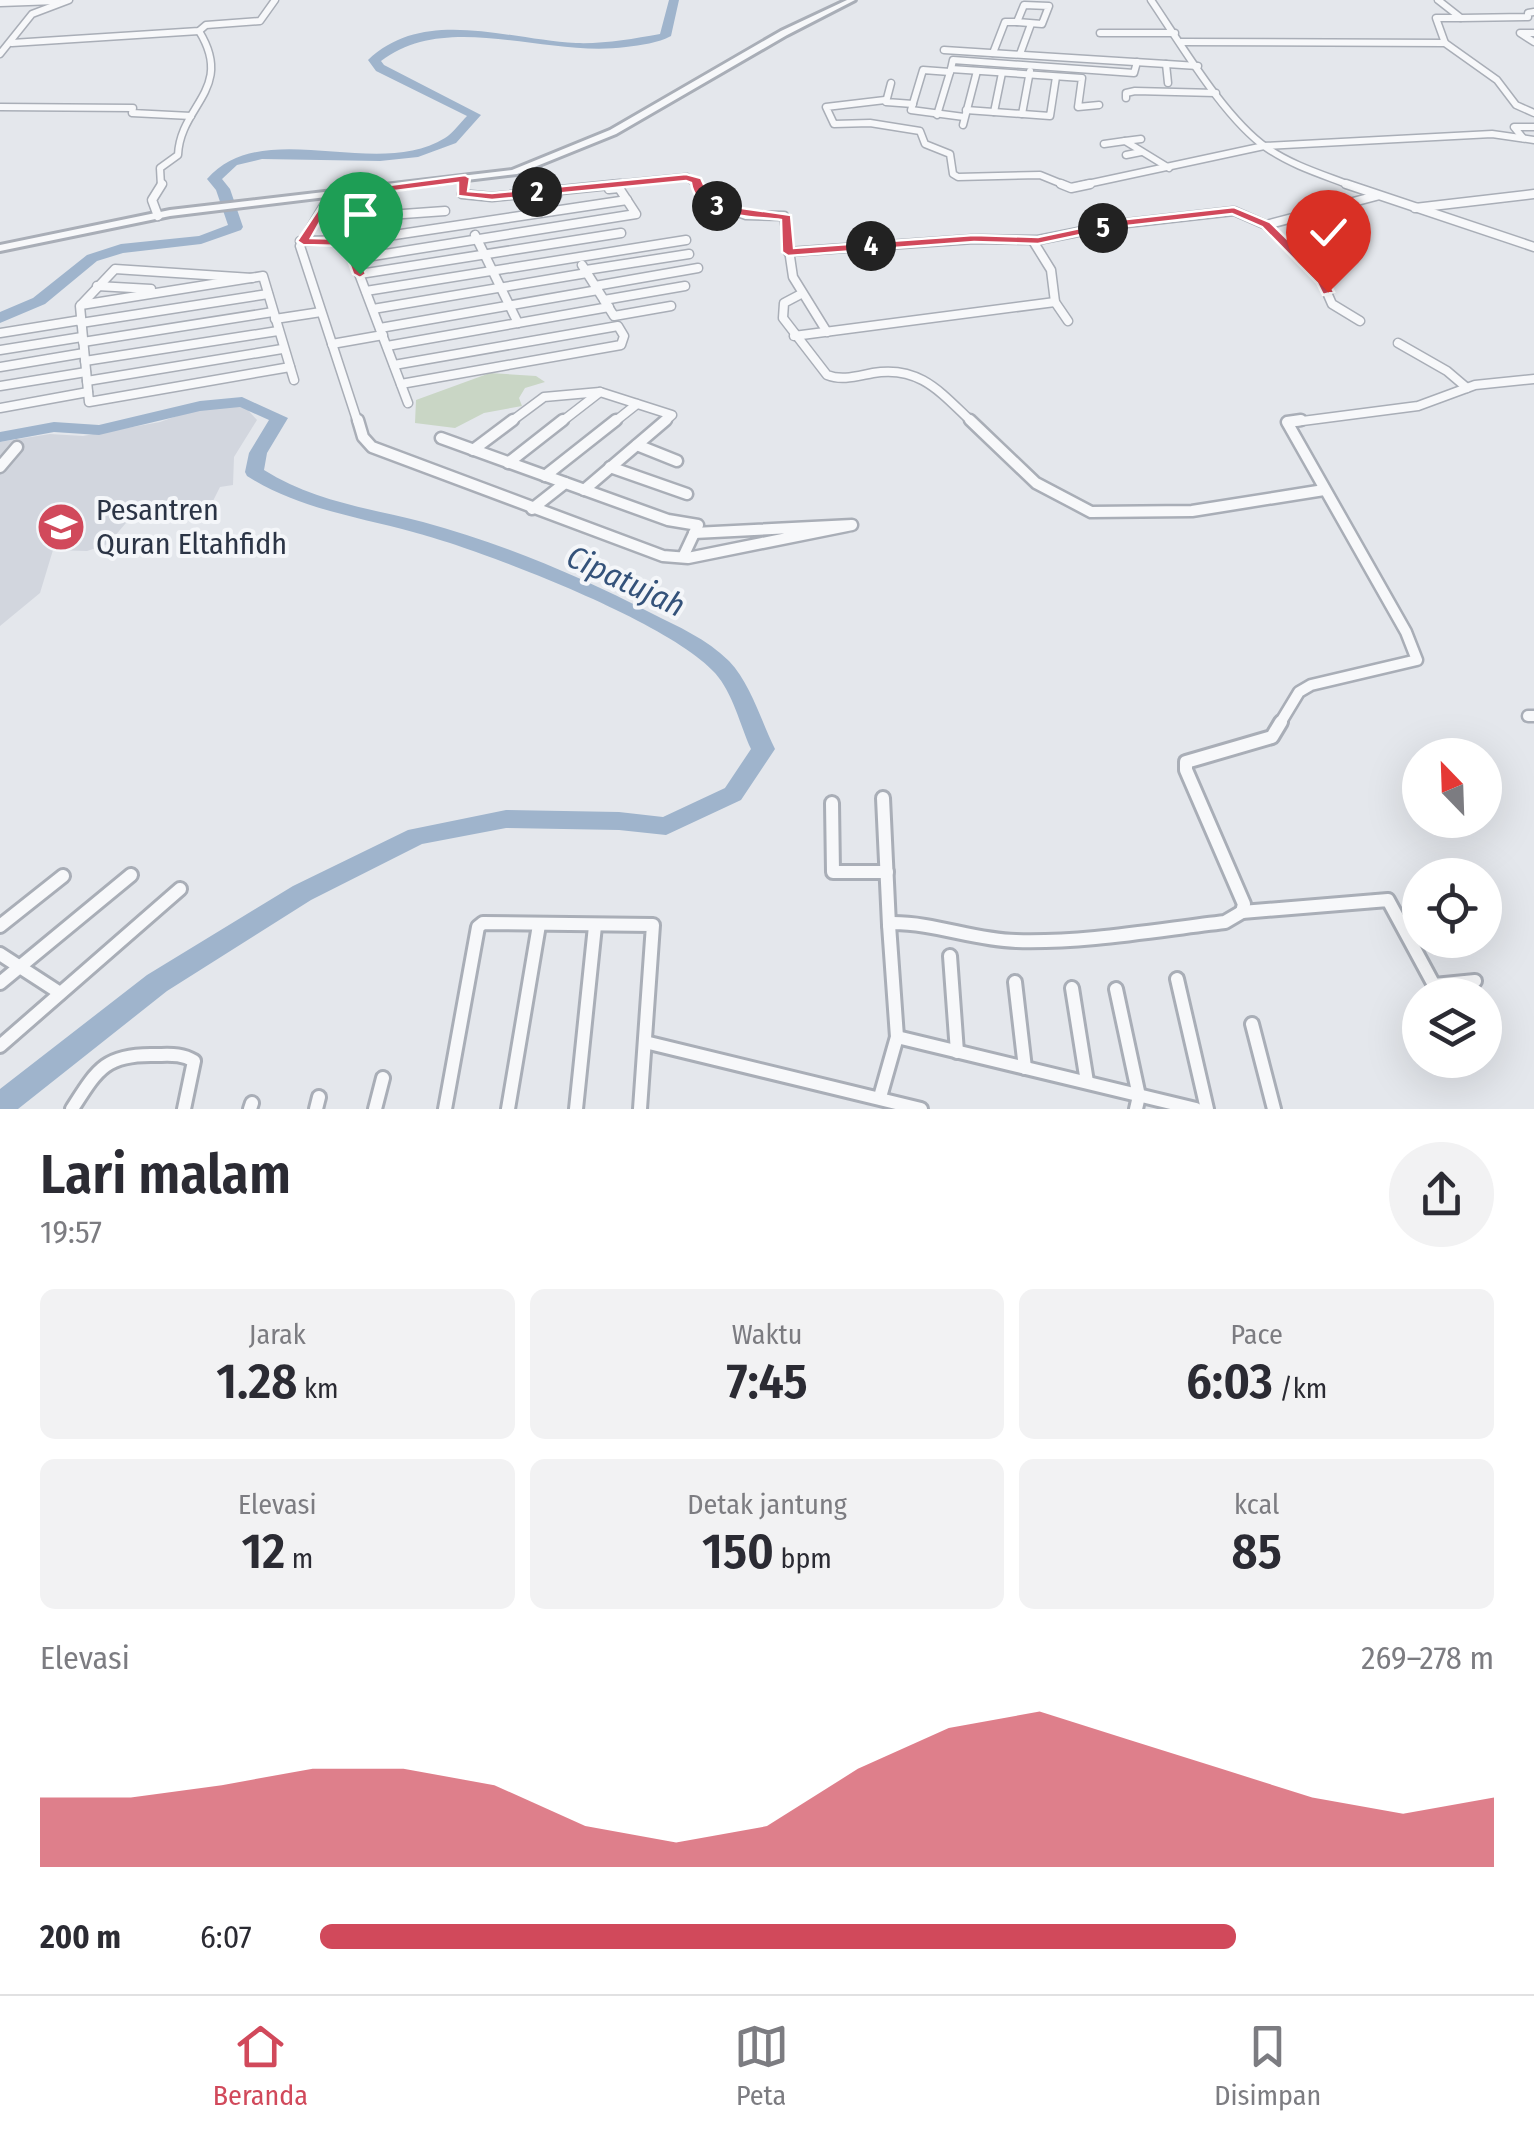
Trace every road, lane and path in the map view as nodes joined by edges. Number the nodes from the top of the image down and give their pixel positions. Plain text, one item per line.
1 (68, 0) edge
2 (275, 0) edge
3 (852, 0) edge
4 (1152, 0) edge
5 (1438, 0) edge
6 (0, 3) edge
7 (1534, 12) edge
8 (1461, 18) junction
9 (1017, 22) junction
10 (1031, 24) junction
11 (199, 32) junction
12 (1100, 33) dead end
13 (1534, 33) edge
14 (1175, 34) junction
15 (1181, 42) junction
16 (1532, 42) edge
17 (12, 43) junction
18 (1445, 43) junction
19 (944, 50) dead end
20 (993, 52) junction
21 (1534, 53) edge
22 (0, 54) edge
23 (1020, 54) junction
24 (1031, 55) junction
25 (1137, 62) junction
26 (1166, 64) junction
27 (1198, 66) junction
28 (1030, 70) junction
29 (950, 71) junction
30 (977, 71) junction
31 (1002, 73) junction
32 (1056, 77) junction
33 (891, 83) dead end
34 (1168, 83) dead end
35 (1216, 92) junction
36 (1126, 98) dead end
37 (885, 100) junction
38 (913, 104) junction
39 (1100, 105) dead end
40 (0, 107) edge
41 (994, 112) junction
42 (1534, 112) edge
43 (1022, 114) junction
44 (937, 115) junction
45 (190, 116) junction
46 (964, 117) junction
47 (1534, 127) edge
48 (1141, 138) dead end
49 (1523, 138) junction
50 (1534, 140) edge
51 (1125, 141) junction
52 (1104, 144) dead end
53 (1264, 146) junction
54 (1141, 152) junction
55 (1126, 155) dead end
56 (1169, 168) junction
57 (465, 178) junction
58 (1534, 194) edge
59 (1377, 196) junction
60 (325, 197) junction
61 (627, 200) junction
62 (1414, 208) junction
63 (445, 211) dead end
64 (552, 211) junction
65 (158, 216) junction
66 (627, 216) junction
67 (470, 224) junction
68 (1266, 224) junction
69 (620, 234) junction
70 (364, 236) junction
71 (478, 239) junction
72 (686, 240) dead end
73 (303, 241) junction
74 (1033, 241) junction
75 (347, 242) junction
76 (1534, 247) edge
77 (0, 248) edge
78 (630, 249) junction
79 (788, 252) junction
80 (486, 254) junction
81 (689, 254) dead end
82 (354, 259) junction
83 (698, 268) dead end
84 (585, 269) junction
85 (491, 271) junction
86 (360, 274) junction
87 (252, 278) junction
88 (97, 286) junction
89 (685, 286) dead end
90 (499, 288) junction
91 (596, 288) junction
92 (172, 291) junction
93 (366, 291) junction
94 (268, 294) junction
95 (802, 294) junction
96 (1055, 302) junction
97 (606, 304) junction
98 (508, 305) junction
99 (80, 306) junction
100 (671, 306) dead end
101 (373, 309) junction
102 (322, 312) junction
103 (274, 316) junction
104 (1068, 321) dead end
105 (1360, 321) dead end
106 (81, 322) junction
107 (518, 323) junction
108 (278, 331) junction
109 (827, 332) junction
110 (0, 334) edge
111 (384, 336) junction
112 (794, 336) junction
113 (1398, 343) dead end
114 (332, 344) junction
115 (282, 349) junction
116 (0, 350) edge
117 (394, 365) junction
118 (0, 367) edge
119 (290, 367) junction
120 (85, 368) junction
121 (1534, 379) edge
122 (294, 380) dead end
123 (402, 384) junction
124 (0, 386) edge
125 (1468, 388) junction
126 (600, 392) junction
127 (408, 403) dead end
128 (636, 404) junction
129 (0, 408) edge
130 (440, 438) dead end
131 (637, 445) junction
132 (18, 448) dead end
133 (473, 450) junction
134 (677, 461) dead end
135 (508, 463) junction
136 (0, 467) edge
137 (610, 468) junction
138 (545, 476) junction
139 (565, 483) junction
140 (584, 490) junction
141 (1324, 490) junction
142 (687, 494) dead end
143 (532, 509) junction
144 (729, 531) junction
145 (694, 533) junction
146 (767, 542) junction
147 (683, 558) junction
148 (883, 798) dead end
149 (832, 803) dead end
150 (887, 872) junction
151 (131, 875) dead end
152 (63, 876) dead end
153 (180, 889) dead end
154 (1242, 912) junction
155 (1402, 920) edge
156 (539, 925) junction
157 (890, 925) junction
158 (0, 926) edge
159 (596, 926) junction
160 (0, 954) edge
161 (950, 956) dead end
162 (20, 967) junction
163 (1177, 979) dead end
164 (1015, 982) dead end
165 (0, 983) edge
166 (1072, 988) dead end
167 (1116, 988) dead end
168 (60, 994) junction
169 (1252, 1024) dead end
170 (897, 1037) junction
171 (645, 1042) junction
172 (0, 1046) edge
173 (956, 1052) junction
174 (1026, 1068) junction
175 (383, 1078) dead end
176 (1087, 1082) junction
177 (880, 1097) junction
178 (1138, 1102) edge
179 (72, 1109) edge
180 (184, 1109) edge
181 (376, 1109) edge
182 (445, 1109) edge
183 (508, 1109) edge
184 (576, 1109) edge
185 (640, 1109) edge
186 (921, 1109) edge
187 (1196, 1109) edge
188 (1208, 1109) edge
189 (1274, 1109) edge

1 - 6 street
1 - 17 street
2 - 11 street
3 - 57 street
4 - 14 street
5 - 8 street
7 - 8 street
8 - 18 street
9 - 10 street
9 - 10 street
9 - 20 street
10 - 23 street
11 - 17 street
11 - 45 street
12 - 14 street
13 - 16 street
14 - 15 street
15 - 18 street
15 - 27 street
16 - 21 street
17 - 22 street
18 - 42 street
19 - 20 street
20 - 23 street
23 - 24 street
24 - 25 street
24 - 28 street
25 - 26 street
25 - 28 street
26 - 27 street
26 - 34 street
27 - 35 street
28 - 29 street
28 - 31 street
28 - 32 street
28 - 43 street
29 - 30 street
29 - 38 street
29 - 44 street
30 - 31 street
30 - 46 street
31 - 41 street
32 - 39 street
32 - 43 street
33 - 37 street
35 - 36 street
35 - 53 street
37 - 38 street
37 - 56 street
38 - 44 street
40 - 45 street
41 - 43 street
41 - 46 street
44 - 46 street
45 - 65 street
47 - 49 street
48 - 51 street
49 - 50 street
49 - 53 street
51 - 52 street
51 - 54 street
53 - 56 street
53 - 59 street
54 - 55 street
54 - 56 street
57 - 60 street
57 - 79 street
58 - 62 street
59 - 62 street
59 - 68 street
60 - 65 street
60 - 73 street
61 - 64 street
61 - 64 street
61 - 66 street
62 - 76 street
63 - 70 street
64 - 67 street
65 - 77 street
66 - 69 street
66 - 71 street
67 - 70 street
67 - 71 street
68 - 74 street
68 - 105 street
69 - 78 street
69 - 80 street
70 - 75 street
71 - 80 street
71 - 82 street
72 - 78 street
73 - 75 street
73 - 102 street
74 - 79 street
74 - 96 street
75 - 82 street
78 - 85 street
79 - 95 street
80 - 85 street
80 - 86 street
81 - 84 street
82 - 86 street
83 - 91 street
84 - 90 street
84 - 91 street
85 - 90 street
85 - 93 street
86 - 93 street
87 - 88 street
87 - 92 street
87 - 94 street
88 - 92 street
88 - 99 street
89 - 97 street
90 - 98 street
90 - 101 street
91 - 97 street
91 - 98 street
92 - 99 street
93 - 101 street
94 - 103 street
94 - 106 street
95 - 109 street
95 - 112 street
96 - 104 street
96 - 109 street
97 - 100 street
97 - 107 street
98 - 107 street
98 - 111 street
99 - 106 street
101 - 111 street
102 - 103 street
102 - 114 street
103 - 108 street
103 - 120 street
106 - 110 street
106 - 120 street
107 - 111 street
108 - 115 street
108 - 120 street
109 - 112 street
111 - 114 street
111 - 117 street
112 - 141 street
113 - 125 street
114 - 143 street
115 - 119 street
115 - 120 street
116 - 120 street
117 - 123 street
117 - 123 street
118 - 120 street
119 - 120 street
119 - 122 street
120 - 124 street
120 - 129 street
121 - 125 street
123 - 127 street
125 - 141 street
126 - 128 street
126 - 133 street
126 - 135 street
128 - 131 street
128 - 138 street
130 - 133 street
131 - 134 street
131 - 137 street
132 - 136 street
133 - 135 street
135 - 138 street
137 - 140 street
137 - 142 street
138 - 139 street
139 - 140 street
139 - 143 street
140 - 145 street
141 - 154 street
143 - 147 street
144 - 145 street
144 - 146 street
144 - 146 street
145 - 147 street
146 - 147 street
148 - 150 street
149 - 150 street
150 - 157 street
151 - 162 street
152 - 158 street
153 - 168 street
154 - 155 street
154 - 157 street
156 - 159 street
156 - 182 street
156 - 183 street
157 - 170 street
159 - 171 street
159 - 184 street
160 - 162 street
161 - 173 street
162 - 165 street
162 - 168 street
163 - 188 street
164 - 174 street
166 - 176 street
167 - 178 street
168 - 172 street
169 - 189 street
170 - 173 street
170 - 177 street
171 - 177 street
171 - 185 street
173 - 174 street
174 - 176 street
175 - 181 street
176 - 178 street
177 - 186 street
178 - 187 street
179 - 180 street

